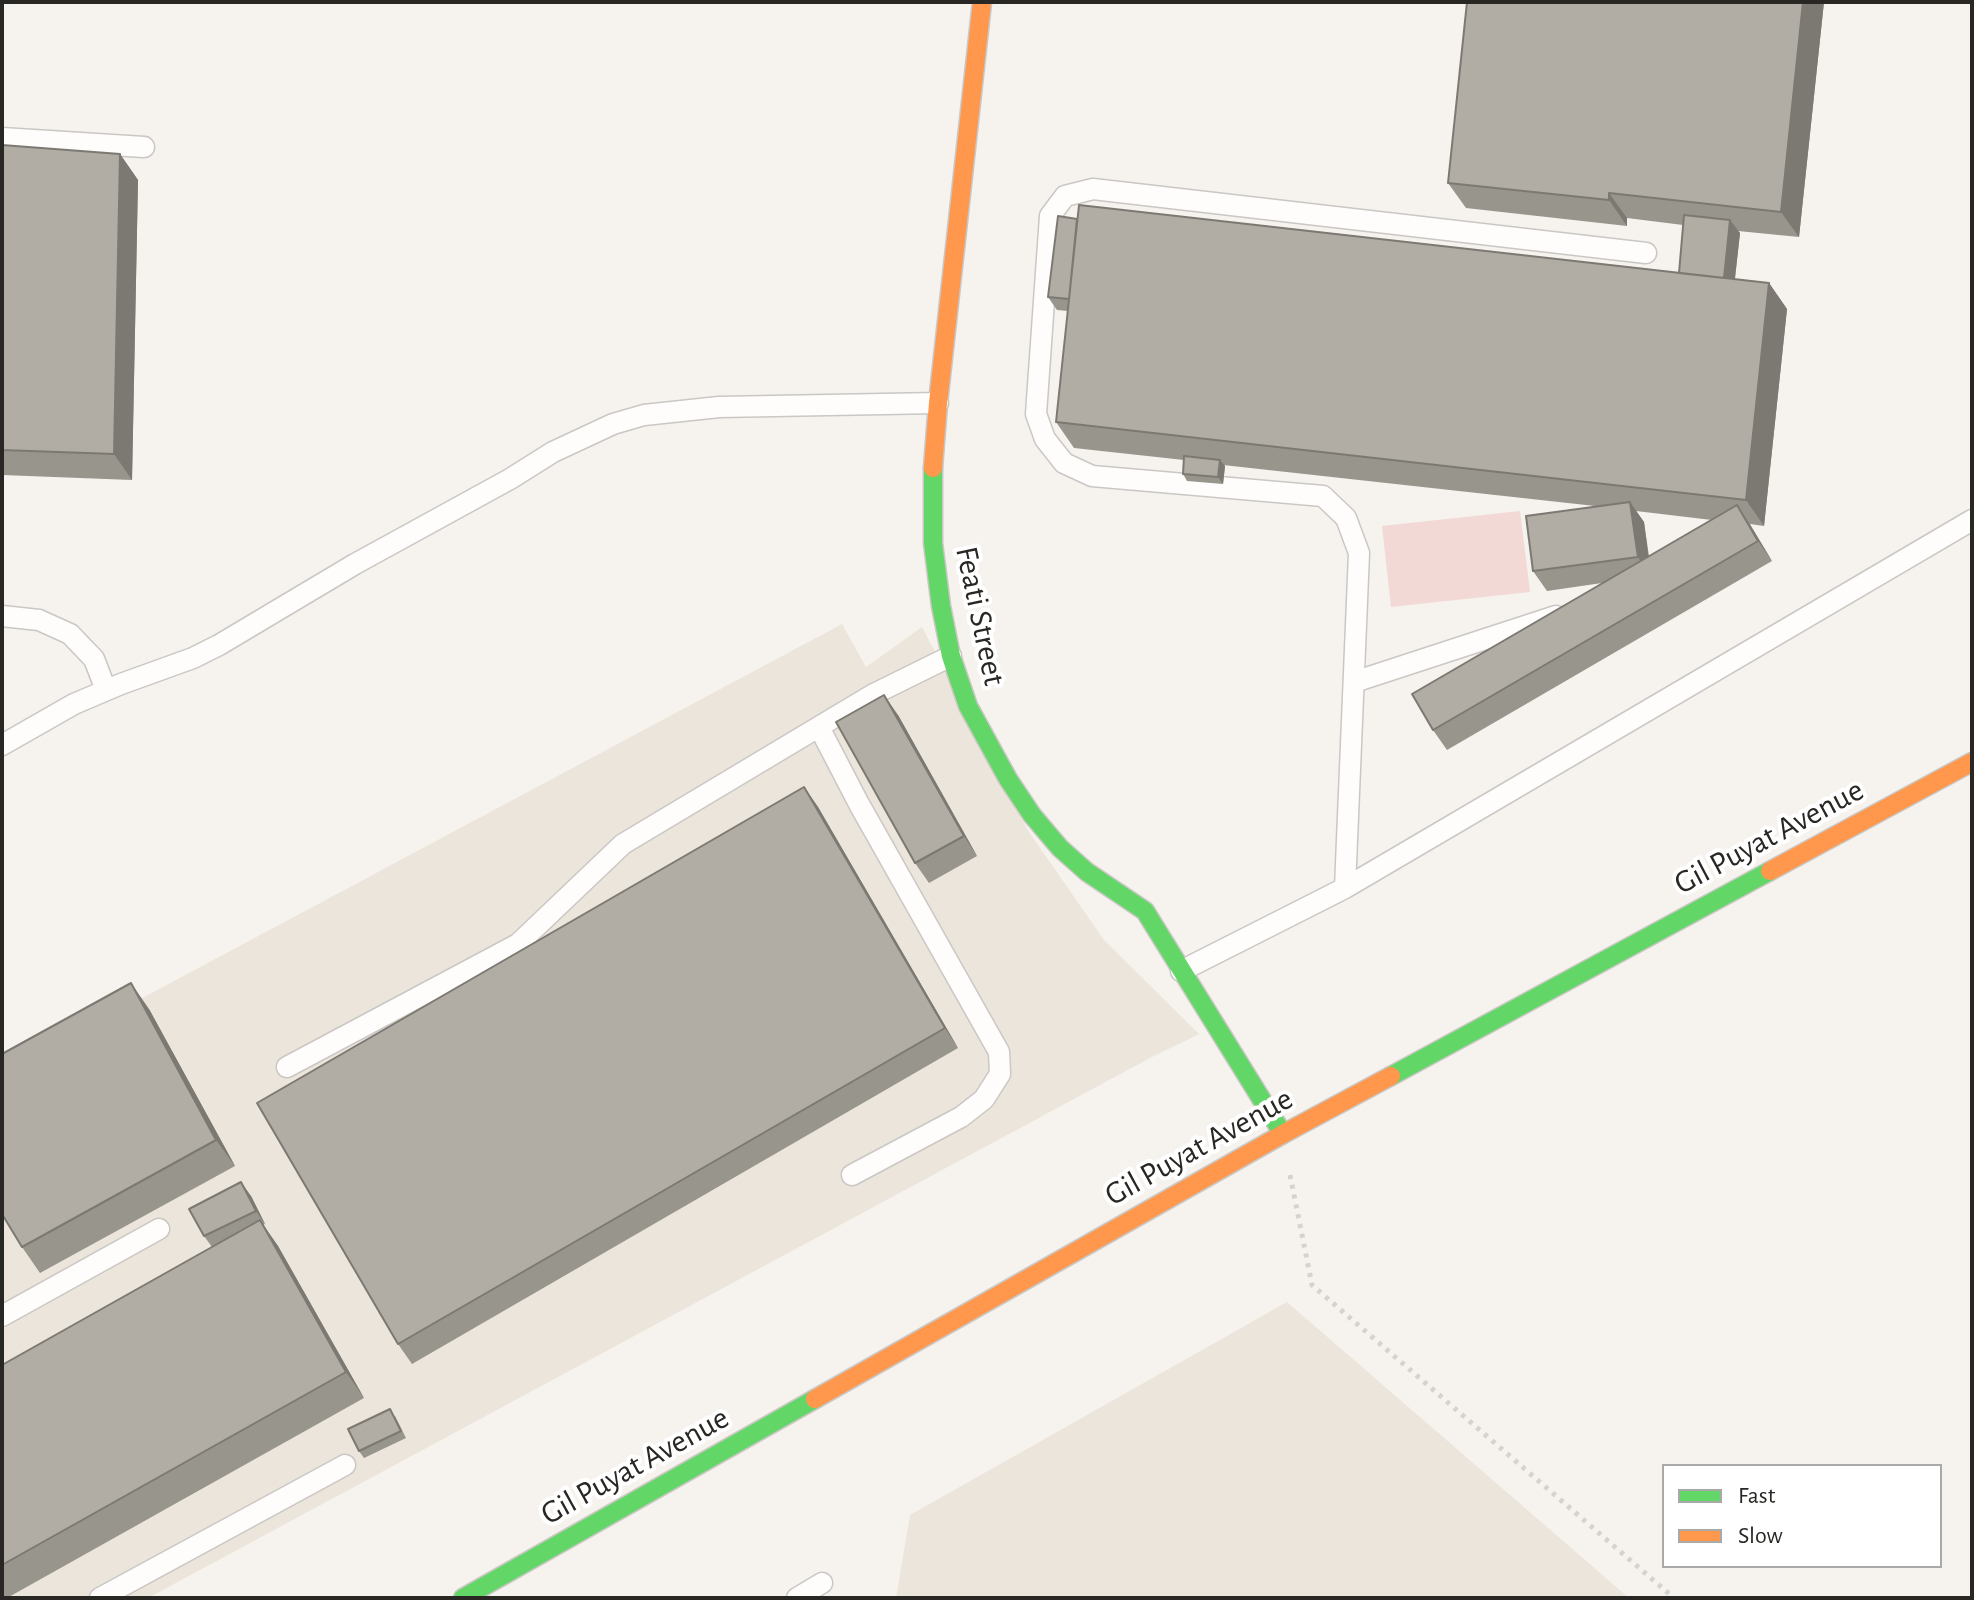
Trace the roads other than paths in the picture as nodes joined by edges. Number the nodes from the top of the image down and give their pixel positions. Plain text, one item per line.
1 (982, 2) edge
2 (2, 138) edge
3 (144, 147) dead end
4 (1646, 253) dead end
5 (938, 403) junction
6 (1972, 520) edge
7 (1570, 612) edge
8 (2, 616) edge
9 (951, 656) junction
10 (1354, 682) junction
11 (106, 690) junction
12 (819, 727) junction
13 (2, 745) edge
14 (1972, 762) edge
15 (1345, 888) junction
16 (1181, 971) junction
17 (287, 1067) dead end
18 (1283, 1134) junction
19 (852, 1175) dead end
20 (159, 1229) dead end
21 (2, 1316) edge
22 (345, 1465) dead end
23 (822, 1583) dead end
24 (100, 1598) edge
25 (463, 1598) edge
26 (797, 1598) edge

1 - 5 main road, Feati Street
2 - 3 lane
4 - 10 lane
5 - 9 main road, Feati Street
5 - 11 lane
6 - 15 lane
7 - 10 lane
8 - 11 lane
9 - 12 lane
9 - 16 main road, Feati Street
10 - 15 lane
11 - 13 lane
12 - 17 lane
12 - 19 lane
14 - 18 main road, Gil Puyat Avenue
15 - 16 lane
16 - 18 main road, Feati Street
18 - 25 main road, Gil Puyat Avenue
20 - 21 lane
22 - 24 lane
23 - 26 lane

